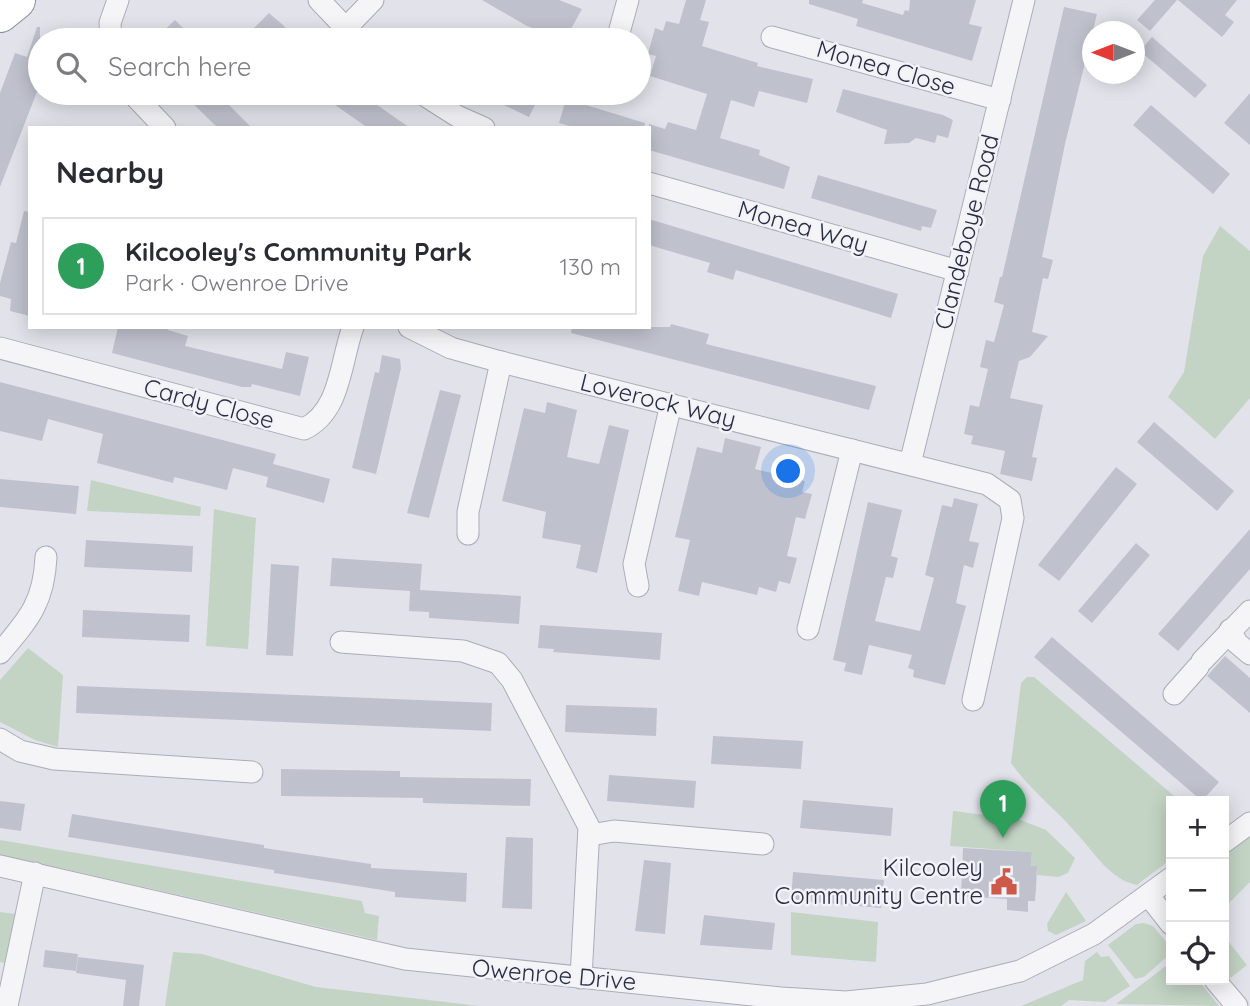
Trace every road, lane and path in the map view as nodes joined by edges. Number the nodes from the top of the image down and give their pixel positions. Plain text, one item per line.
1 (16, 0) edge
2 (118, 0) edge
3 (319, 0) edge
4 (373, 0) edge
5 (628, 0) edge
6 (1024, 0) edge
7 (0, 13) edge
8 (110, 28) edge
9 (346, 28) edge
10 (356, 28) edge
11 (620, 28) edge
12 (772, 37) dead end
13 (1000, 100) junction
14 (143, 105) edge
15 (440, 105) edge
16 (163, 126) edge
17 (480, 126) edge
18 (651, 184) edge
19 (958, 271) junction
20 (352, 329) edge
21 (414, 329) edge
22 (0, 348) edge
23 (501, 362) junction
24 (671, 404) junction
25 (852, 450) junction
26 (910, 464) junction
27 (468, 534) dead end
28 (46, 557) dead end
29 (638, 586) dead end
30 (1250, 611) edge
31 (807, 629) dead end
32 (1230, 630) junction
33 (341, 642) dead end
34 (0, 653) edge
35 (1250, 654) edge
36 (1174, 694) dead end
37 (973, 700) dead end
38 (0, 739) edge
39 (252, 772) dead end
40 (1250, 823) edge
41 (590, 835) junction
42 (1229, 838) edge
43 (763, 844) dead end
44 (0, 866) edge
45 (35, 873) junction
46 (1166, 882) edge
47 (1148, 895) junction
48 (1169, 922) edge
49 (580, 978) junction
50 (1219, 985) edge
51 (781, 1002) edge
52 (6, 1006) edge
53 (1237, 1006) edge

1 - 7 highway
2 - 8 street
3 - 9 street
4 - 10 street
5 - 11 street
6 - 13 street, Clandeboye Road
12 - 13 street, Monea Close
13 - 19 street, Clandeboye Road
14 - 16 street
15 - 17 street
18 - 19 street, Monea Way
19 - 26 street, Clandeboye Road
20 - 22 street, Cardy Close
21 - 23 street, Loverock Way
23 - 24 street, Loverock Way
23 - 27 street
24 - 25 street, Loverock Way
24 - 29 street
25 - 26 street, Loverock Way
25 - 31 street
26 - 37 street, Loverock Way
28 - 34 street
30 - 32 street
32 - 35 street
32 - 36 street
33 - 41 street
38 - 39 street
40 - 42 street
41 - 43 street
41 - 49 street
44 - 45 street, Owenroe Drive
45 - 49 street, Owenroe Drive
45 - 52 street
46 - 47 street, Owenroe Drive
47 - 48 street
47 - 51 street, Owenroe Drive
49 - 51 street, Owenroe Drive
50 - 53 street

